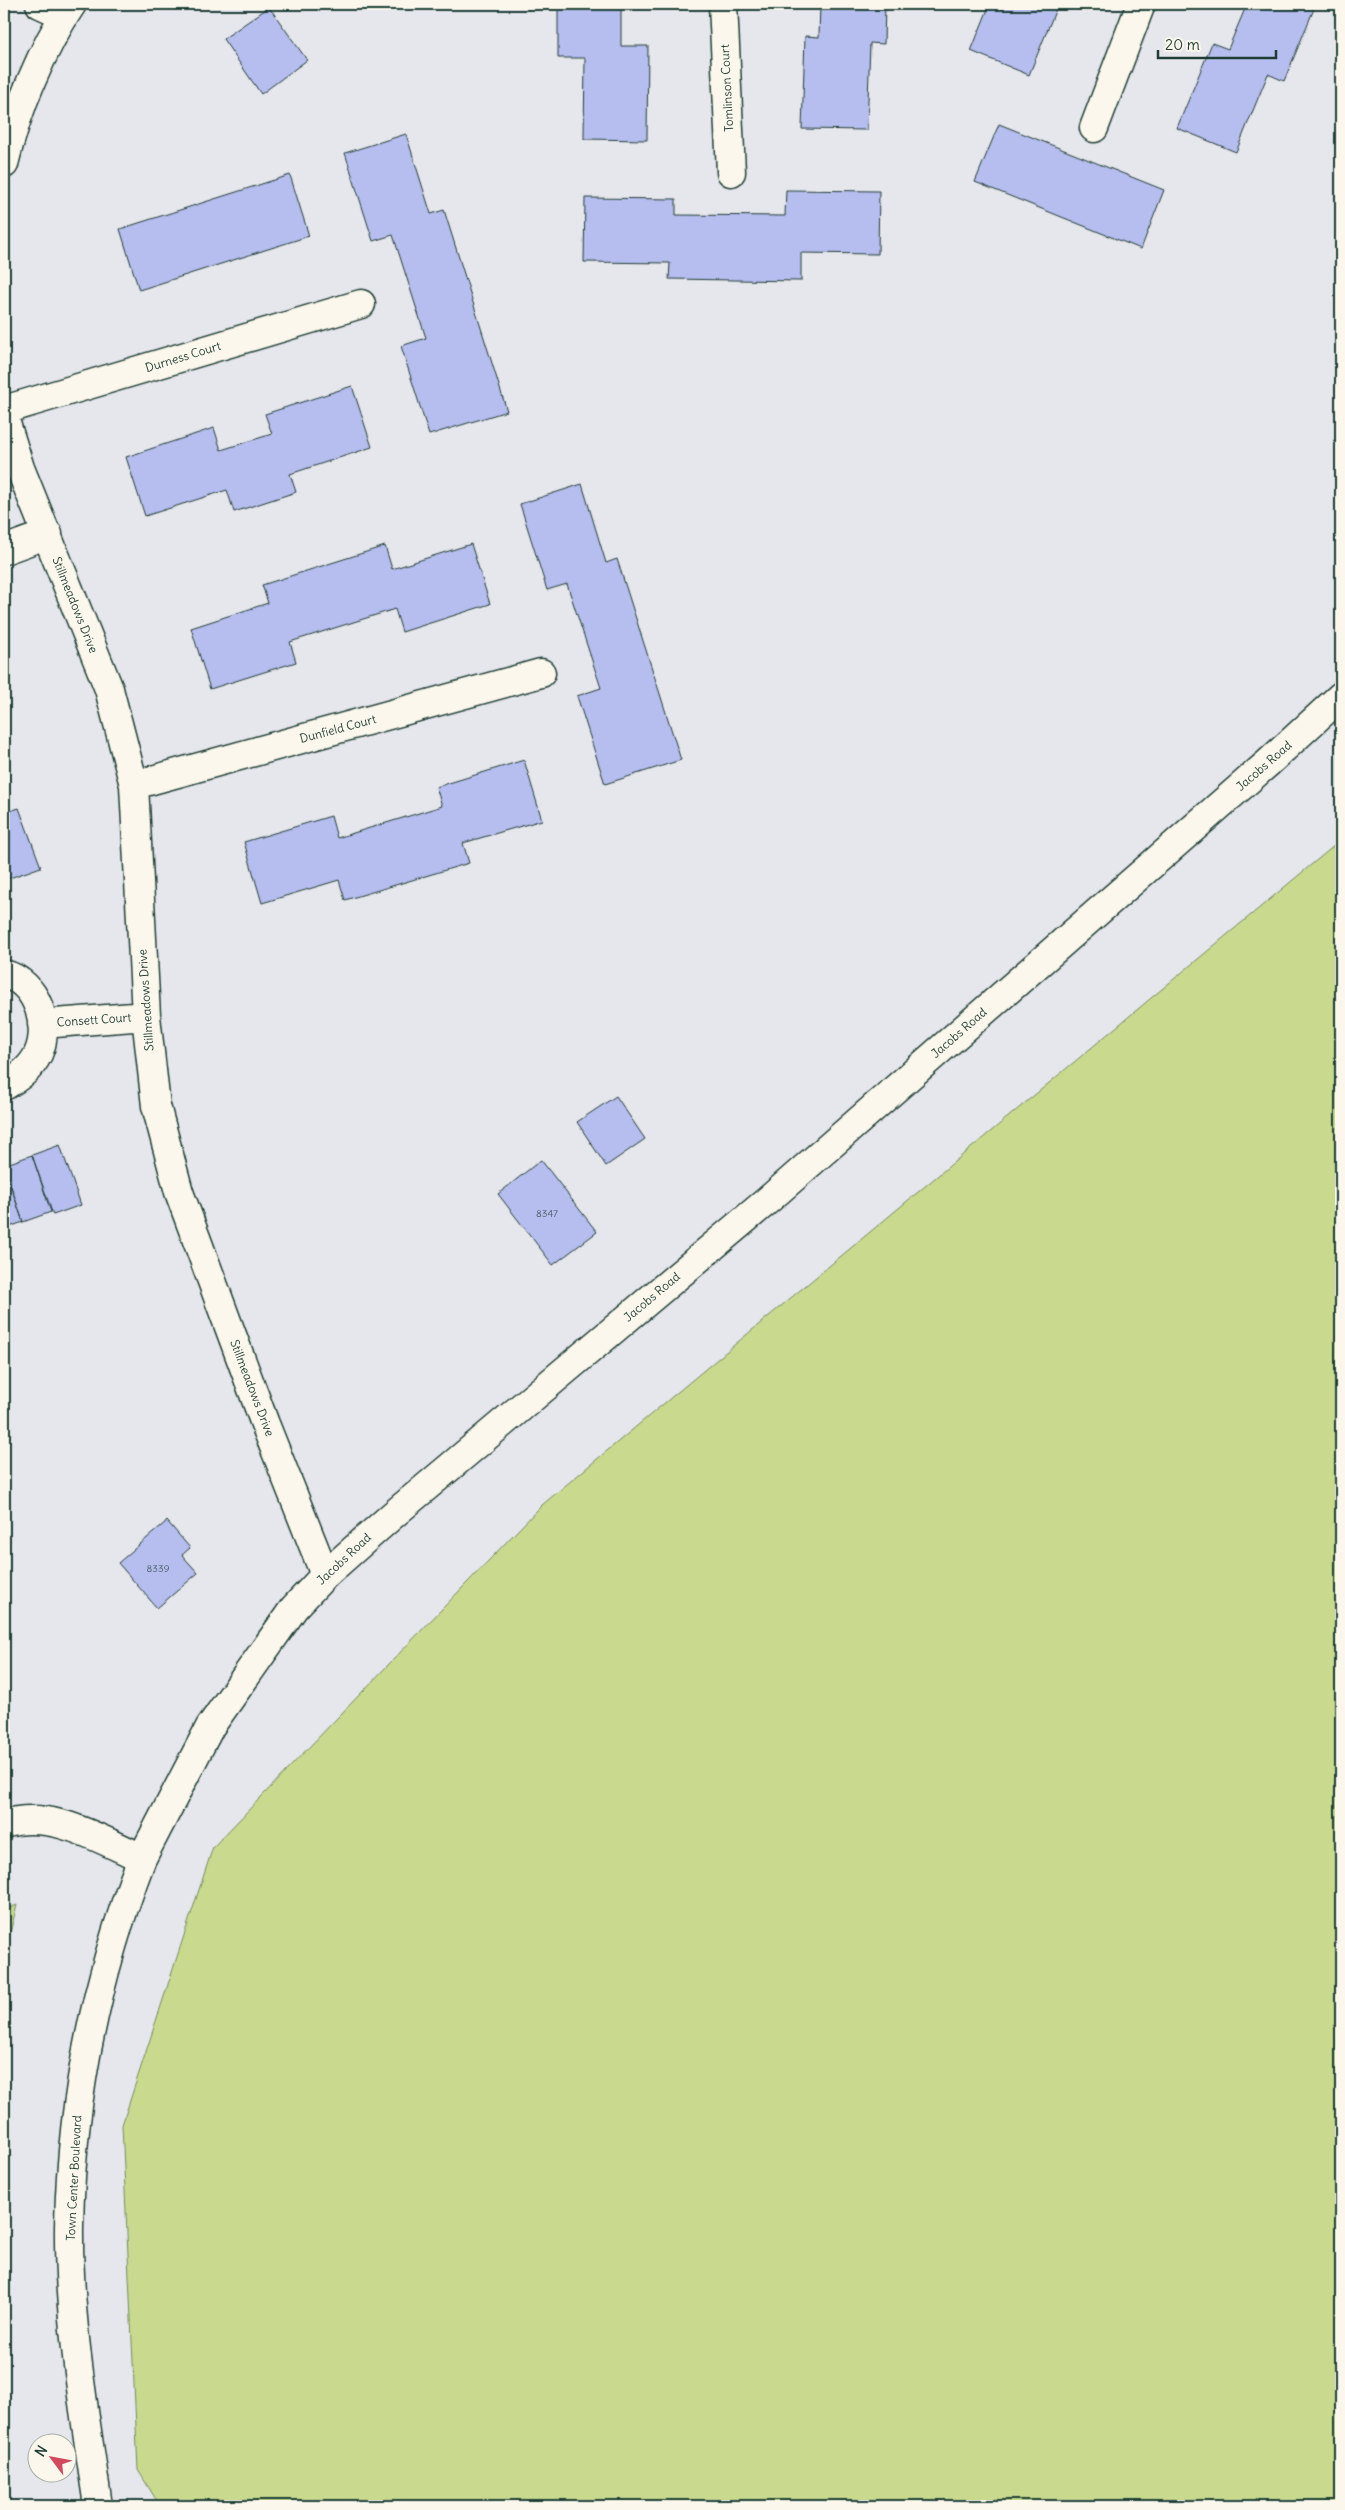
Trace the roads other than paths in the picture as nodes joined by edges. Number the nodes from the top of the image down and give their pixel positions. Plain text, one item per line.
1 (40, 4) edge
2 (723, 4) edge
3 (1141, 4) edge
4 (68, 10) edge
5 (1094, 128) dead end
6 (4, 164) edge
7 (731, 172) dead end
8 (361, 304) dead end
9 (4, 410) edge
10 (4, 417) edge
11 (48, 534) junction
12 (4, 550) edge
13 (541, 674) dead end
14 (1341, 696) edge
15 (134, 785) junction
16 (4, 974) edge
17 (146, 1016) junction
18 (42, 1024) junction
19 (4, 1086) edge
20 (326, 1575) junction
21 (4, 1824) edge
22 (142, 1858) junction
23 (98, 2506) edge

1 - 4 street
2 - 7 street, Tomlinson Court
3 - 5 street
4 - 6 street
8 - 9 street, Durness Court
10 - 11 street, Stillmeadows Drive
11 - 12 street
11 - 15 street, Stillmeadows Drive
13 - 15 street, Dunfield Court
14 - 20 street, Jacobs Road
15 - 17 street, Stillmeadows Drive
16 - 18 street, Consett Court
17 - 18 street, Consett Court
17 - 20 street, Stillmeadows Drive
18 - 19 street, Consett Court
20 - 22 street, Jacobs Road
21 - 22 street
22 - 23 street, Town Center Boulevard

